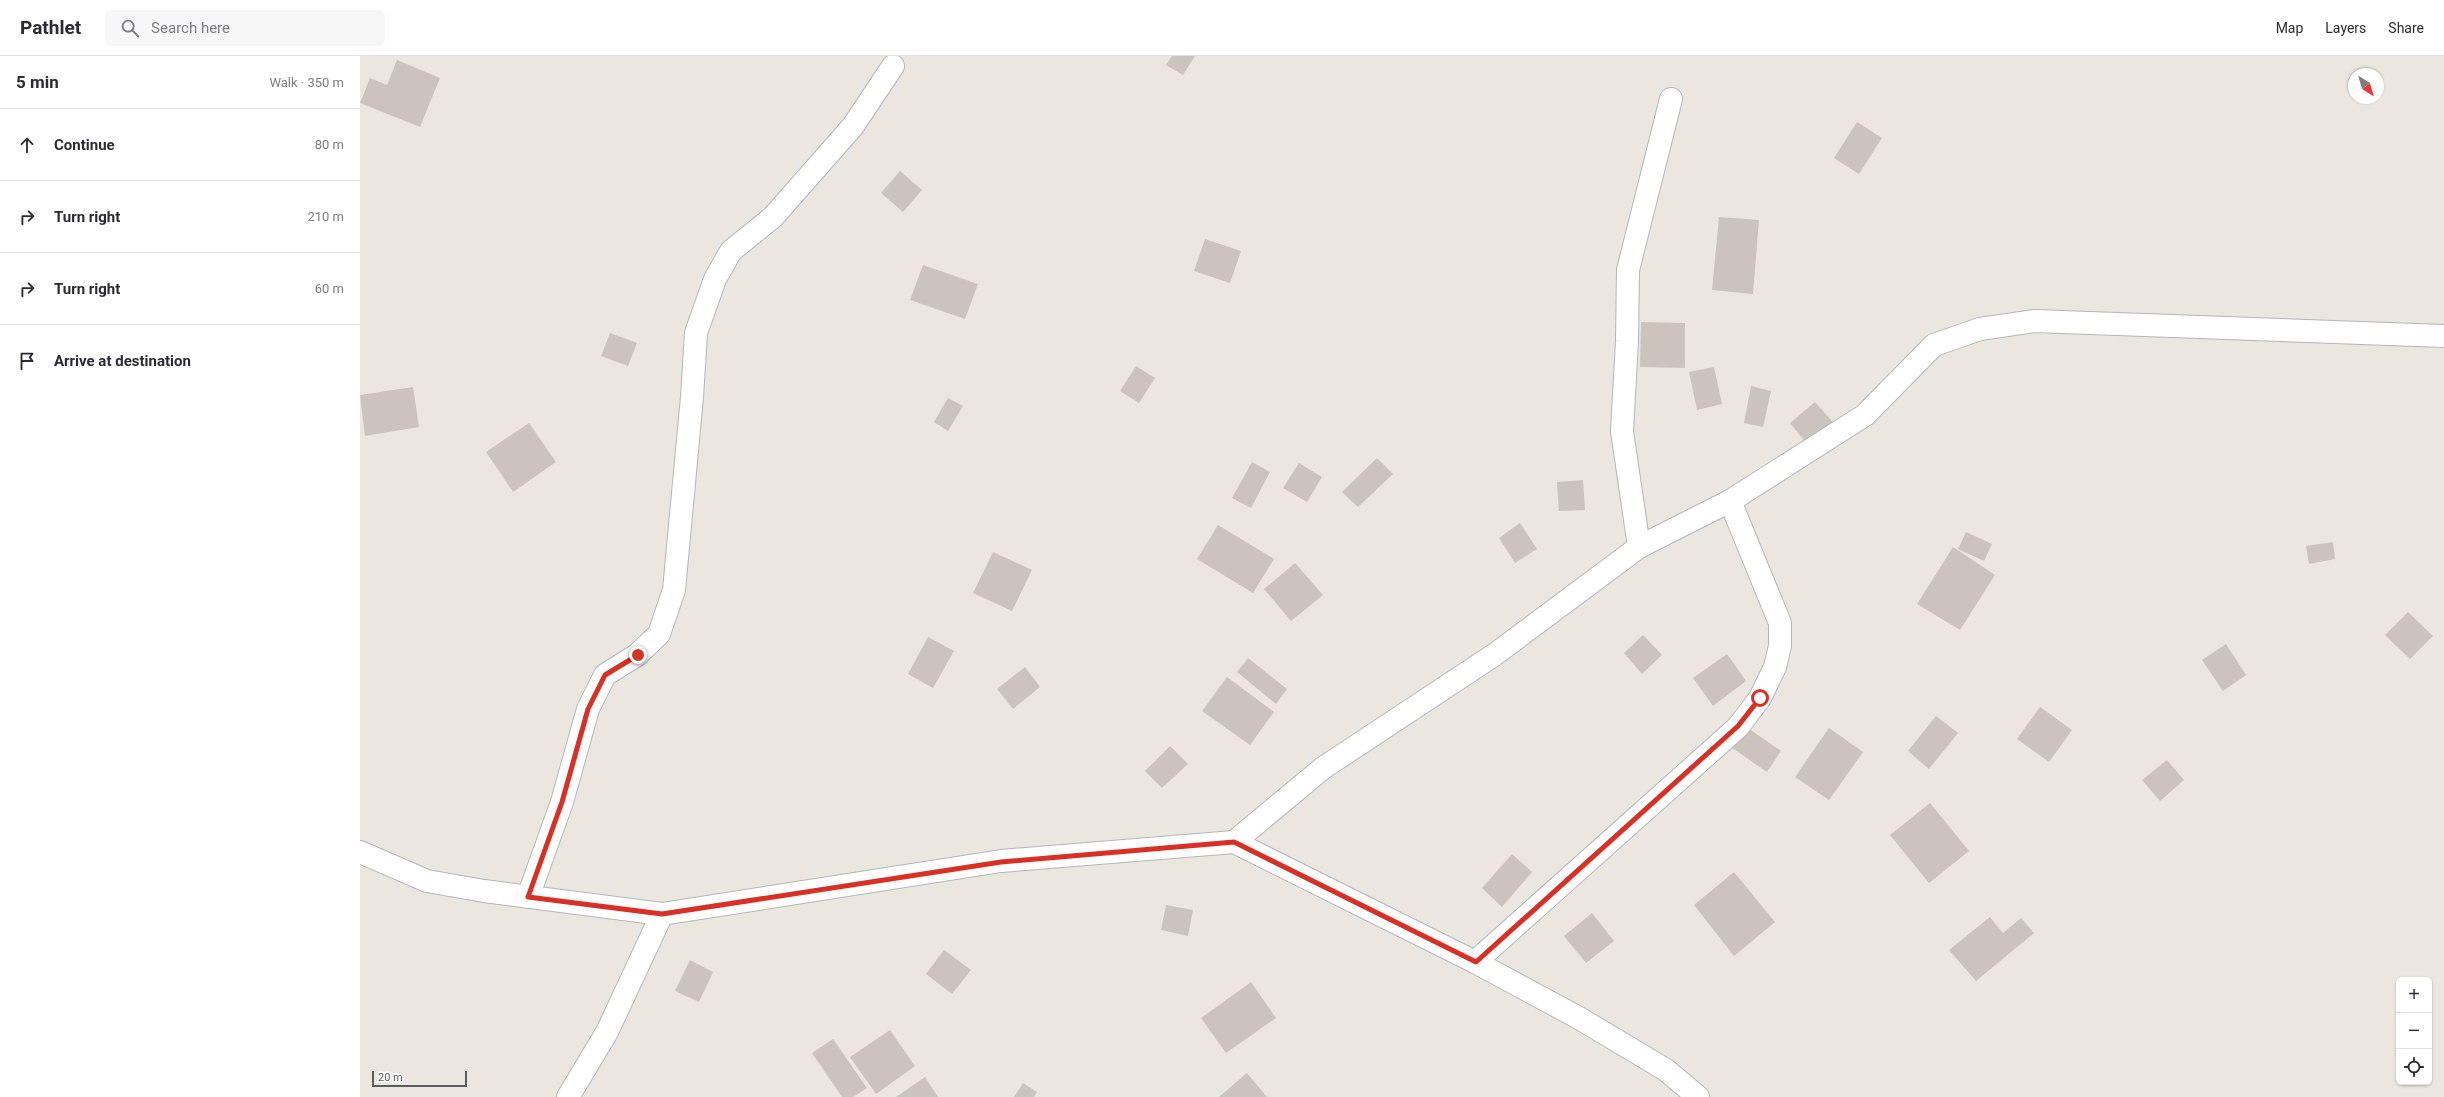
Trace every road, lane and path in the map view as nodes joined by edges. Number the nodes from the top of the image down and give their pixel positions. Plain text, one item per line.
1 (893, 66) dead end
2 (1671, 99) dead end
3 (2444, 336) edge
4 (1730, 501) junction
5 (1639, 547) junction
6 (1234, 842) junction
7 (360, 852) edge
8 (528, 897) junction
9 (662, 914) junction
10 (1476, 962) junction
11 (568, 1097) edge
12 (1698, 1097) edge

1 - 8 street
2 - 5 street
3 - 4 street
4 - 5 street
4 - 10 street
5 - 6 street
6 - 9 street
6 - 10 street
7 - 8 street
8 - 9 street
9 - 11 street
10 - 12 street

